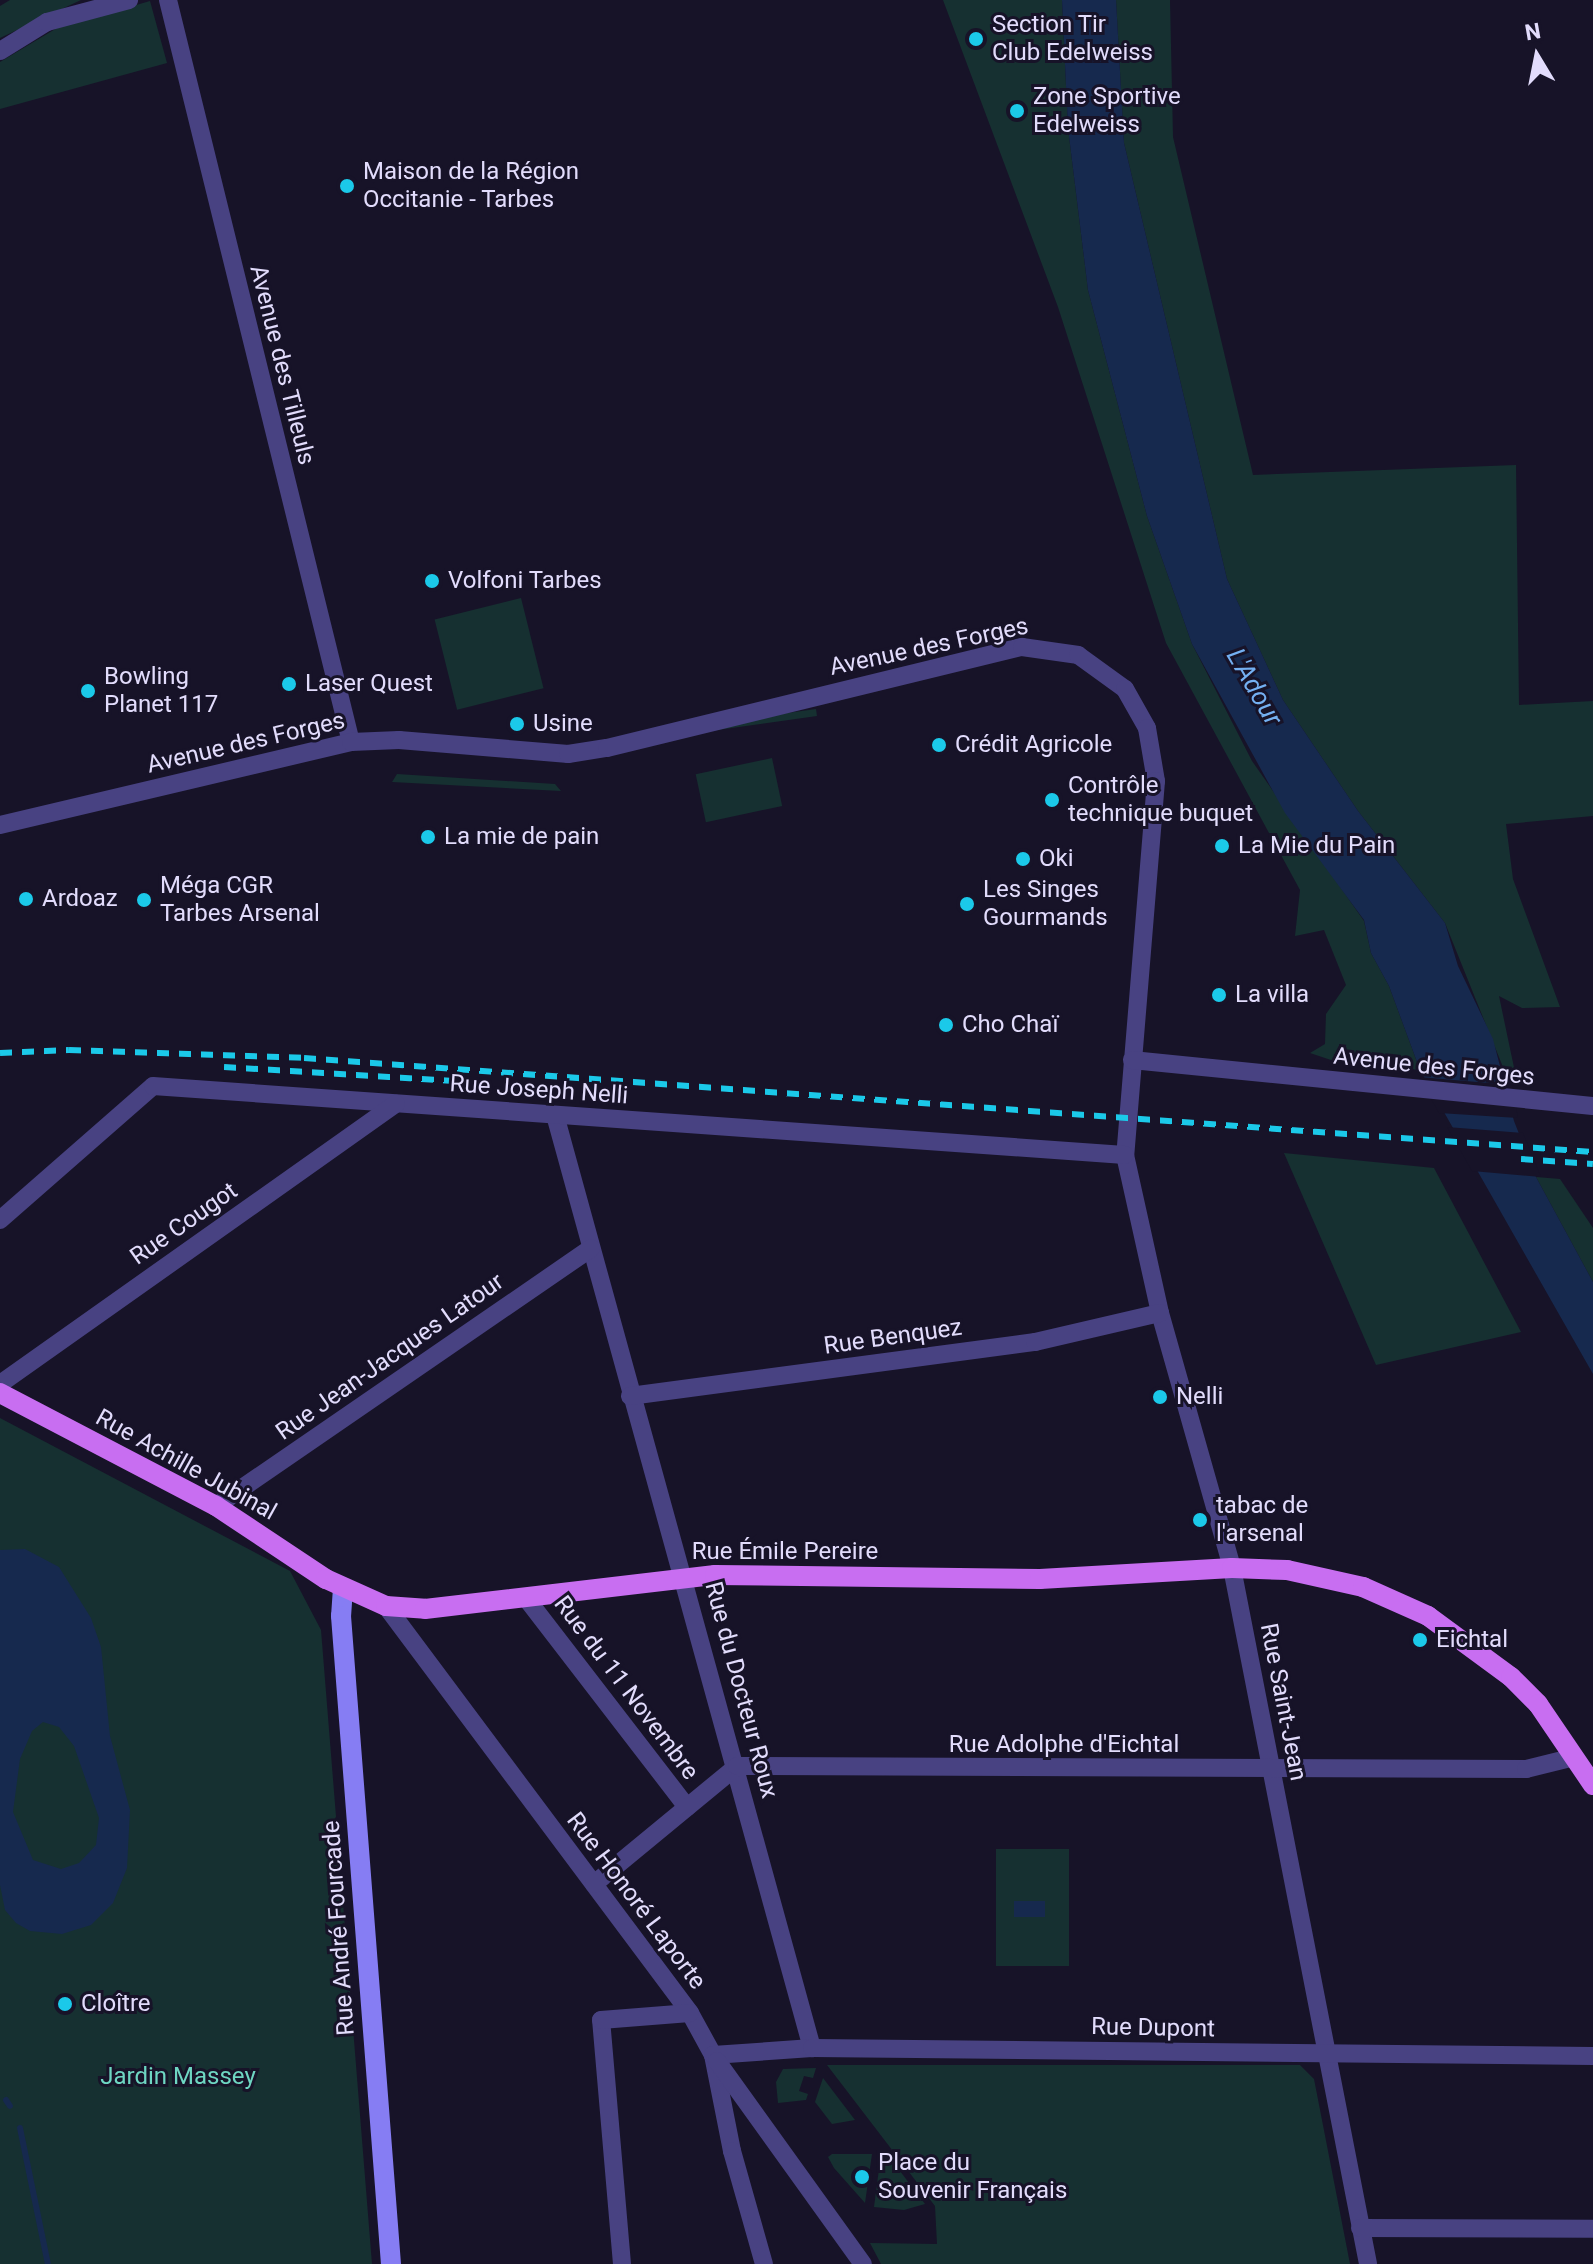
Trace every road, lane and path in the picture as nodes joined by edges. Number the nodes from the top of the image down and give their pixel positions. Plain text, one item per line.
1 (129, 0) edge
2 (168, 0) edge
3 (0, 51) edge
4 (351, 742) junction
5 (0, 825) edge
6 (1132, 1060) junction
7 (396, 1104) junction
8 (1584, 1105) edge
9 (555, 1115) junction
10 (1125, 1155) junction
11 (0, 1220) edge
12 (591, 1248) junction
13 (1160, 1313) junction
14 (0, 1384) edge
15 (0, 1393) edge
16 (630, 1396) junction
17 (216, 1506) junction
18 (1232, 1568) junction
19 (685, 1578) junction
20 (343, 1588) junction
21 (526, 1598) junction
22 (386, 1606) junction
23 (1575, 1757) junction
24 (737, 1766) junction
25 (1272, 1770) junction
26 (1593, 1785) edge
27 (687, 1807) junction
28 (594, 1884) junction
29 (690, 2013) junction
30 (812, 2048) junction
31 (1326, 2054) junction
32 (713, 2055) junction
33 (1593, 2056) edge
34 (1360, 2228) junction
35 (1593, 2229) edge
36 (391, 2264) edge
37 (622, 2264) edge
38 (764, 2264) edge
39 (863, 2264) edge
40 (1368, 2264) edge

1 - 3 street
2 - 4 street, Avenue des Tilleuls
4 - 5 street, Avenue des Forges
4 - 6 street, Avenue des Forges
6 - 8 street, Avenue des Forges
6 - 10 street, Rue Saint-Jean
7 - 9 street, Rue Joseph Nelli
7 - 11 street, Rue Joseph Nelli
7 - 14 street, Rue Cougot
9 - 10 street, Rue Joseph Nelli
9 - 12 street, Rue du Docteur Roux
10 - 13 street, Rue Saint-Jean
12 - 16 street, Rue du Docteur Roux
12 - 17 street, Rue Jean-Jacques Latour
13 - 16 street, Rue Benquez
13 - 18 street, Rue Saint-Jean
15 - 17 main road, Rue Achille Jubinal
16 - 19 street, Rue du Docteur Roux
17 - 20 main road, Rue Achille Jubinal
18 - 19 main road, Rue Émile Pereire
18 - 23 main road, Rue Émile Pereire
18 - 25 street, Rue Saint-Jean
19 - 21 main road, Rue Émile Pereire
19 - 24 street, Rue du Docteur Roux
20 - 22 main road, Rue Émile Pereire
20 - 36 street, Rue André Fourcade
21 - 22 main road, Rue Émile Pereire
21 - 27 street, Rue du 11 Novembre
22 - 28 street, Rue Honoré Laporte
23 - 25 street, Rue Adolphe d'Eichtal
23 - 26 main road, Rue Émile Pereire
24 - 25 street, Rue Adolphe d'Eichtal
24 - 27 street
24 - 30 street, Rue du Docteur Roux
25 - 31 street, Rue Saint-Jean
27 - 28 street
28 - 29 street, Rue Honoré Laporte
29 - 32 street, Rue Honoré Laporte
29 - 37 street
30 - 31 street, Rue Dupont
30 - 32 street, Rue Dupont
31 - 33 street, Rue Dupont
31 - 34 street, Rue Saint-Jean
32 - 38 street, Rue Honoré Laporte
32 - 39 street
34 - 35 street
34 - 40 street, Rue Saint-Jean

